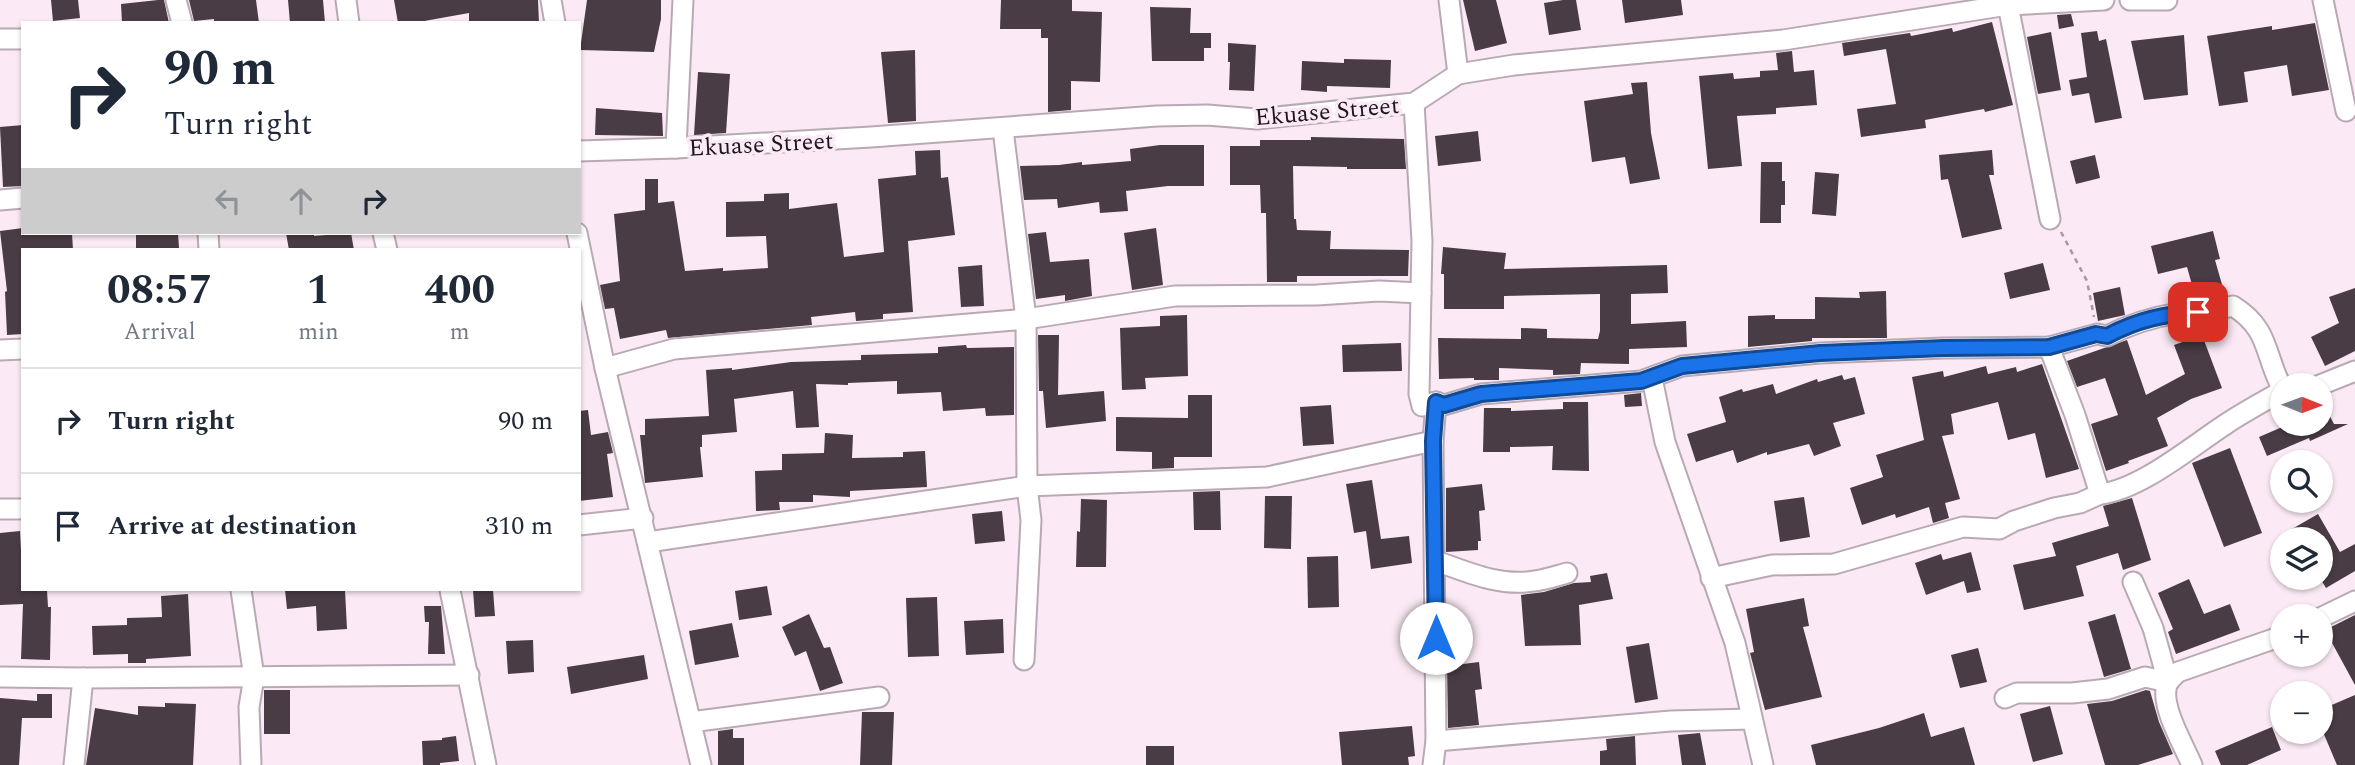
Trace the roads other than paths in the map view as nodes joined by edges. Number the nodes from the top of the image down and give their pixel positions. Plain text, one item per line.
1 (176, 0) edge
2 (346, 0) edge
3 (551, 0) edge
4 (683, 0) edge
5 (1449, 0) edge
6 (2104, 0) edge
7 (2130, 0) edge
8 (2164, 0) edge
9 (2323, 0) edge
10 (2007, 5) junction
11 (181, 21) edge
12 (349, 21) edge
13 (555, 21) edge
14 (0, 39) edge
15 (21, 39) edge
16 (1458, 74) junction
17 (1414, 103) junction
18 (2346, 111) dead end
19 (1003, 129) junction
20 (676, 148) junction
21 (581, 150) edge
22 (21, 198) edge
23 (0, 200) edge
24 (2050, 219) road end
25 (581, 252) edge
26 (1421, 293) junction
27 (1026, 319) junction
28 (2049, 347) junction
29 (21, 349) edge
30 (0, 350) edge
31 (605, 368) junction
32 (2355, 371) edge
33 (2276, 373) edge
34 (1652, 378) junction
35 (2333, 380) edge
36 (2270, 397) edge
37 (1436, 402) junction
38 (1433, 441) junction
39 (1027, 486) junction
40 (2100, 494) junction
41 (0, 509) edge
42 (21, 509) edge
43 (643, 518) junction
44 (581, 525) edge
45 (648, 542) junction
46 (1436, 561) junction
47 (1567, 573) dead end
48 (1711, 578) junction
49 (2133, 582) dead end
50 (241, 591) edge
51 (450, 591) edge
52 (2355, 601) edge
53 (2333, 612) edge
54 (2270, 640) edge
55 (1024, 660) dead end
56 (469, 675) junction
57 (0, 677) edge
58 (254, 677) junction
59 (83, 678) junction
60 (2168, 682) junction
61 (879, 698) dead end
62 (2005, 698) dead end
63 (1752, 719) junction
64 (691, 722) junction
65 (1436, 741) junction
66 (74, 765) edge
67 (251, 765) edge
68 (486, 765) edge
69 (701, 765) edge
70 (1433, 765) edge
71 (1763, 765) edge
72 (2192, 765) edge

1 - 11 street
2 - 12 street
3 - 13 street
4 - 20 street
5 - 16 street
6 - 10 street, Ekuase Street
7 - 8 street
9 - 18 street
10 - 16 street, Ekuase Street
10 - 24 street
14 - 15 street
16 - 17 street, Ekuase Street
17 - 19 street, Ekuase Street
17 - 26 street
19 - 20 street, Ekuase Street
19 - 27 street
20 - 21 street, Ekuase Street
22 - 23 street
25 - 31 street
26 - 27 street
26 - 37 street
27 - 31 street
27 - 39 street
28 - 33 street
28 - 34 street
28 - 40 street
29 - 30 street
31 - 43 street
32 - 35 street
34 - 37 street
34 - 48 street
36 - 40 street
37 - 38 street
38 - 39 street
38 - 46 street
39 - 45 street
39 - 55 street
40 - 48 street
41 - 42 street
43 - 44 street
43 - 45 street
45 - 64 street
46 - 47 street
46 - 65 street
48 - 63 street
49 - 60 street
50 - 58 street
51 - 56 street
52 - 53 street
54 - 60 street
56 - 58 street
56 - 68 street
57 - 59 street
58 - 59 street
58 - 67 street
59 - 66 street
60 - 62 street
60 - 72 street
61 - 64 street
63 - 65 street
63 - 71 street
64 - 69 street
65 - 70 street

